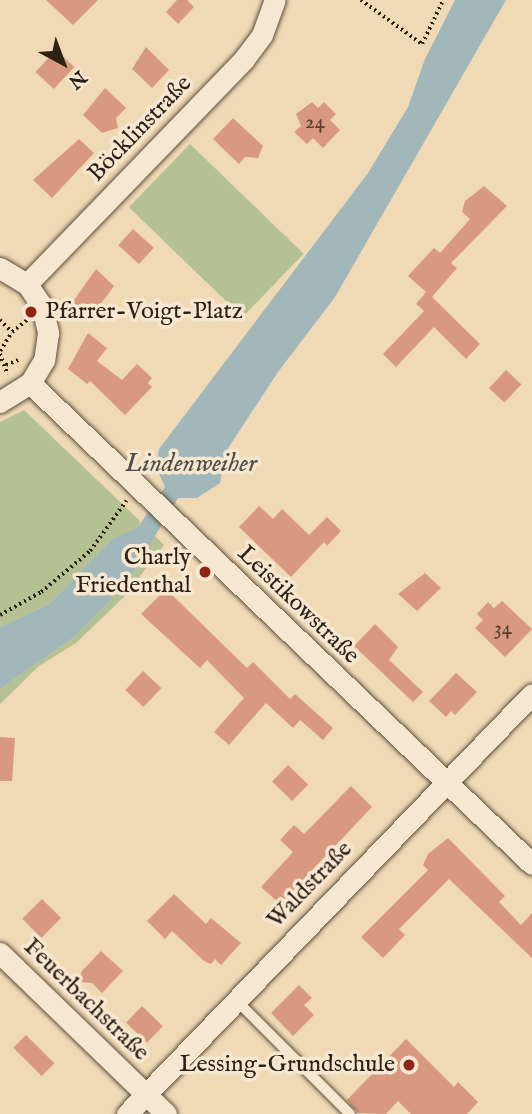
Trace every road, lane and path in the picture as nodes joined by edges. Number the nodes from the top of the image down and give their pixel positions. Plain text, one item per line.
1 (275, 0) edge
2 (361, 0) edge
3 (443, 0) edge
4 (0, 268) edge
5 (27, 284) junction
6 (42, 306) junction
7 (0, 320) edge
8 (12, 332) junction
9 (0, 351) edge
10 (30, 383) junction
11 (0, 402) edge
12 (142, 492) junction
13 (0, 615) edge
14 (532, 694) edge
15 (446, 782) junction
16 (532, 864) edge
17 (0, 953) edge
18 (236, 1000) junction
19 (146, 1096) junction
20 (127, 1114) edge
21 (166, 1114) edge
22 (350, 1114) edge

1 - 5 street, Böcklinstraße
2 - 3 path
4 - 5 street
5 - 6 street
6 - 8 path
6 - 10 street
7 - 8 path
8 - 9 path
10 - 11 street
10 - 12 street, Leistikowstraße
12 - 13 path
12 - 15 street, Leistikowstraße
14 - 15 street, Waldstraße
15 - 16 street, Leistikowstraße
15 - 18 street, Waldstraße
17 - 19 street, Feuerbachstraße
18 - 19 street, Waldstraße
18 - 22 lane
19 - 20 street, Waldstraße
19 - 21 street, Feuerbachstraße

